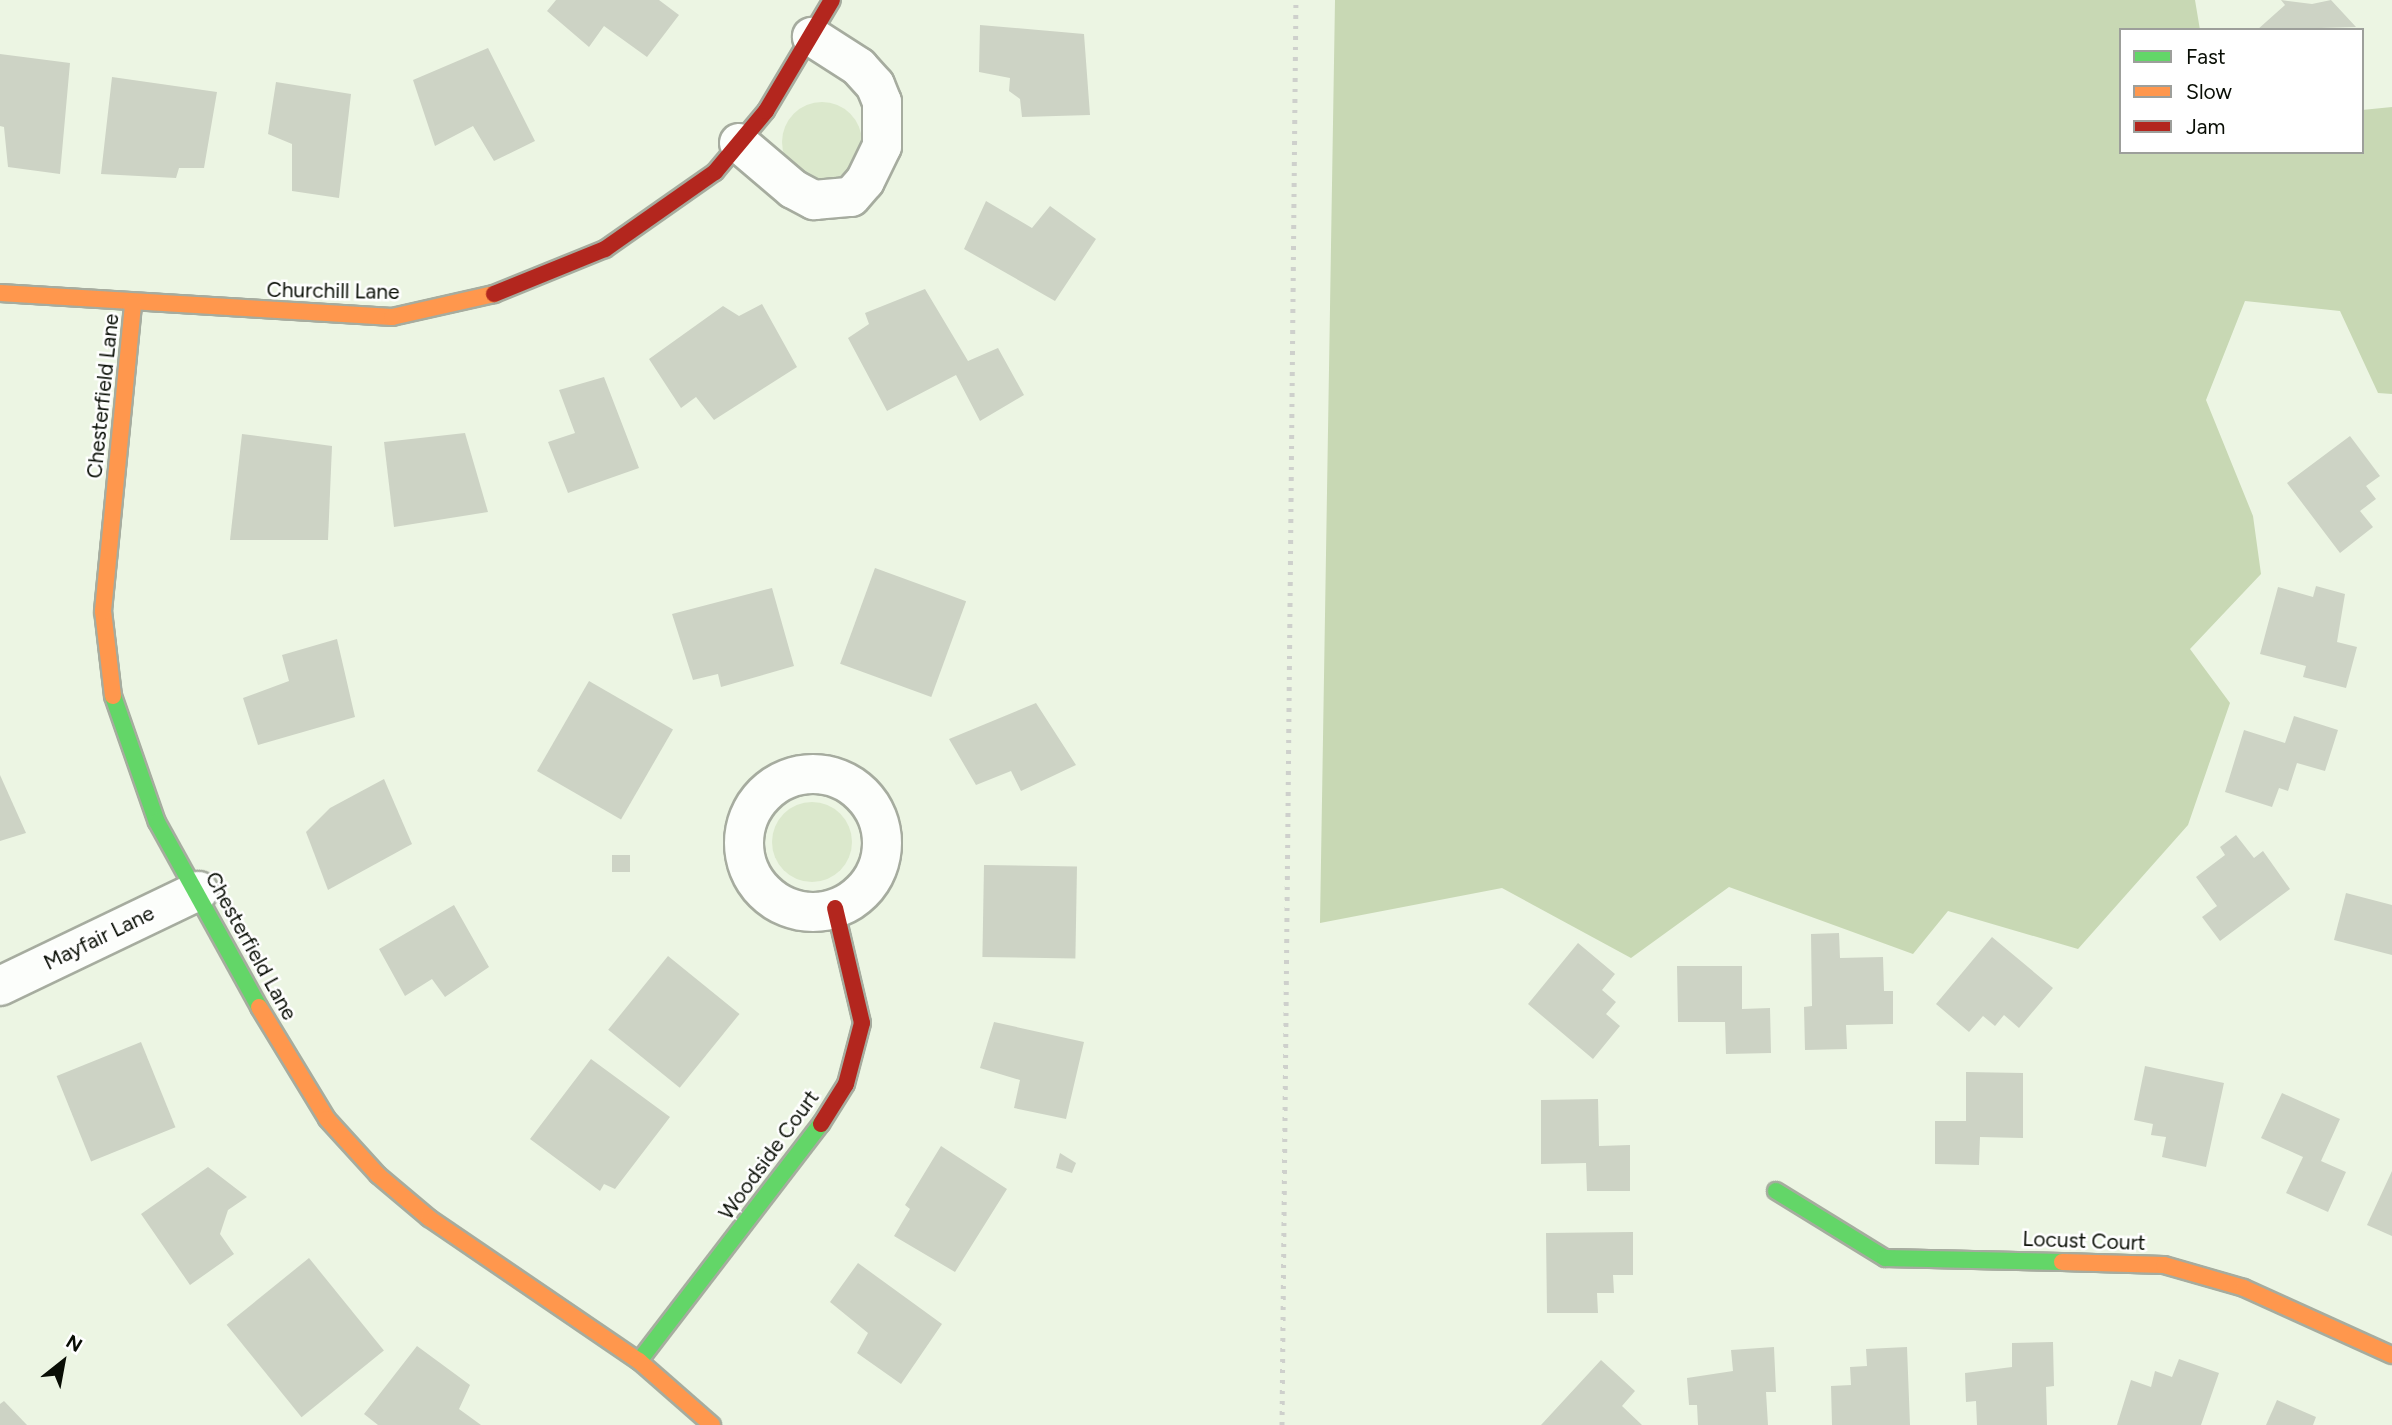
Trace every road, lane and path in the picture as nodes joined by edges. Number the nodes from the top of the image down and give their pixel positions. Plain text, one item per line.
1 (832, 0) edge
2 (812, 37) junction
3 (740, 143) junction
4 (0, 293) edge
5 (133, 305) junction
6 (198, 891) junction
7 (835, 908) dead end
8 (0, 986) edge
9 (1776, 1191) dead end
10 (2392, 1355) edge
11 (639, 1361) junction
12 (712, 1425) edge

1 - 2 street, Churchill Lane
2 - 3 street, Churchill Lane
2 - 3 street
3 - 5 street, Churchill Lane
4 - 5 street, Churchill Lane
5 - 6 street, Chesterfield Lane
6 - 8 street, Mayfair Lane
6 - 11 street, Chesterfield Lane
7 - 11 street, Woodside Court
9 - 10 street, Locust Court
11 - 12 street, Chesterfield Lane

